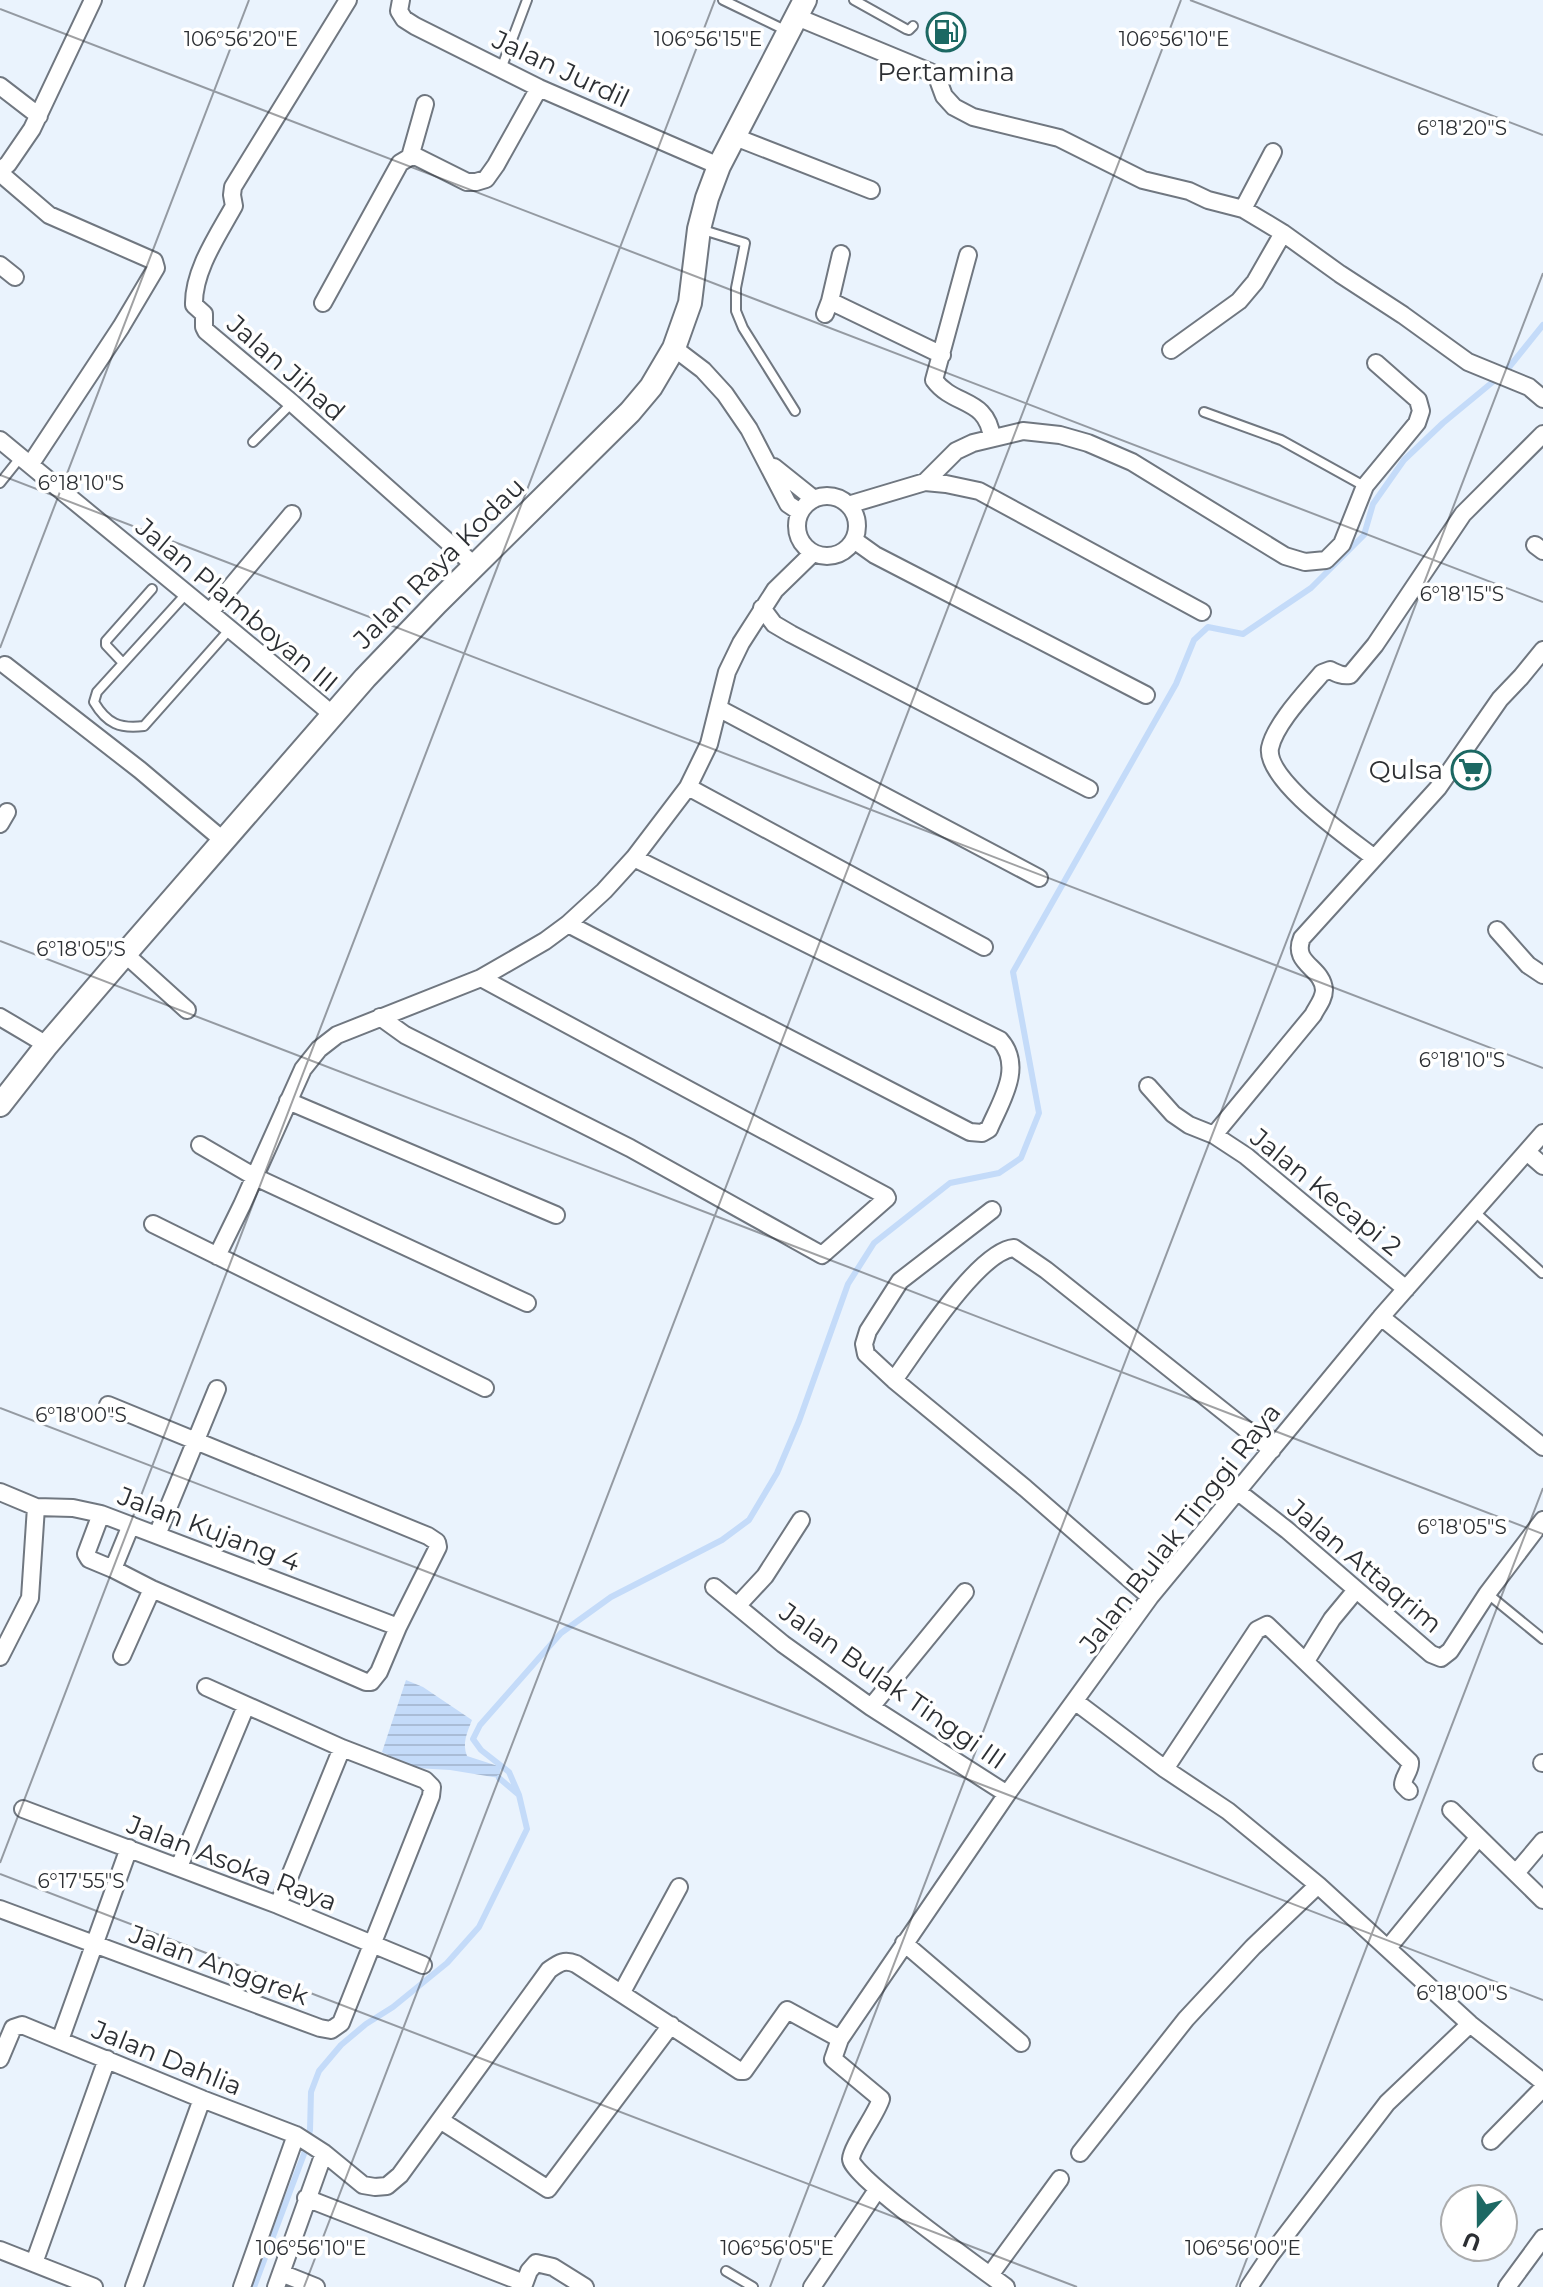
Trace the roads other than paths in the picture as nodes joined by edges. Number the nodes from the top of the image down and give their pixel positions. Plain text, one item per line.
1 (93, 0) edge
2 (348, 0) edge
3 (401, 0) edge
4 (527, 0) edge
5 (723, 0) edge
6 (854, 0) edge
7 (797, 16) edge
8 (913, 26) dead end
9 (501, 69) junction
10 (0, 86) edge
11 (539, 88) junction
12 (425, 104) dead end
13 (39, 116) junction
14 (735, 137) junction
15 (1273, 152) dead end
16 (410, 157) junction
17 (719, 166) junction
18 (0, 172) edge
19 (871, 190) dead end
20 (1243, 209) junction
21 (699, 229) junction
22 (1283, 233) junction
23 (841, 254) dead end
24 (968, 255) dead end
25 (0, 265) edge
26 (15, 277) dead end
27 (323, 303) dead end
28 (674, 348) junction
29 (1171, 350) dead end
30 (942, 355) junction
31 (1376, 363) dead end
32 (1543, 399) edge
33 (292, 403) junction
34 (795, 411) dead end
35 (1204, 412) dead end
36 (1543, 434) edge
37 (992, 438) junction
38 (0, 440) edge
39 (253, 442) dead end
40 (26, 461) junction
41 (768, 462) junction
42 (925, 482) junction
43 (0, 483) edge
44 (1365, 486) junction
45 (814, 499) junction
46 (848, 505) junction
47 (800, 512) junction
48 (292, 514) dead end
49 (854, 540) junction
50 (813, 553) junction
51 (474, 565) junction
52 (152, 589) dead end
53 (186, 594) junction
54 (762, 608) junction
55 (210, 612) junction
56 (1202, 612) dead end
57 (231, 628) junction
58 (1543, 650) edge
59 (122, 662) junction
60 (5, 665) dead end
61 (1146, 695) dead end
62 (718, 708) junction
63 (333, 715) junction
64 (688, 787) junction
65 (1089, 789) dead end
66 (224, 841) junction
67 (1373, 857) junction
68 (634, 858) junction
69 (1039, 878) dead end
70 (568, 924) junction
71 (1497, 930) dead end
72 (984, 947) dead end
73 (125, 954) junction
74 (1543, 975) edge
75 (481, 978) junction
76 (187, 1010) dead end
77 (0, 1017) edge
78 (380, 1017) junction
79 (47, 1045) junction
80 (1148, 1086) dead end
81 (288, 1101) junction
82 (0, 1105) edge
83 (1543, 1133) edge
84 (1214, 1135) junction
85 (200, 1145) dead end
86 (1527, 1152) junction
87 (1543, 1166) edge
88 (255, 1177) junction
89 (992, 1210) dead end
90 (1475, 1212) junction
91 (556, 1215) dead end
92 (153, 1224) dead end
93 (217, 1256) junction
94 (1542, 1273) edge
95 (1406, 1289) junction
96 (527, 1303) dead end
97 (1381, 1317) junction
98 (894, 1380) junction
99 (485, 1388) dead end
100 (217, 1389) dead end
101 (108, 1405) dead end
102 (195, 1441) junction
103 (1543, 1447) edge
104 (1272, 1450) junction
105 (1237, 1491) junction
106 (0, 1492) edge
107 (36, 1507) junction
108 (101, 1514) junction
109 (801, 1520) dead end
110 (1543, 1520) edge
111 (131, 1525) junction
112 (157, 1535) junction
113 (113, 1569) junction
114 (714, 1587) dead end
115 (152, 1589) junction
116 (1356, 1590) junction
117 (965, 1592) dead end
118 (1487, 1594) junction
119 (1150, 1597) junction
120 (738, 1605) junction
121 (398, 1627) junction
122 (1543, 1639) edge
123 (122, 1656) dead end
124 (0, 1657) edge
125 (1306, 1661) junction
126 (206, 1687) dead end
127 (1076, 1702) junction
128 (246, 1706) junction
129 (871, 1707) junction
130 (342, 1748) junction
131 (1165, 1769) junction
132 (1409, 1791) dead end
133 (1007, 1794) junction
134 (23, 1809) dead end
135 (1451, 1810) dead end
136 (1478, 1838) junction
137 (1543, 1841) edge
138 (129, 1848) junction
139 (179, 1867) junction
140 (1516, 1873) junction
141 (1318, 1885) junction
142 (679, 1887) dead end
143 (1543, 1900) edge
144 (278, 1905) junction
145 (0, 1909) edge
146 (904, 1943) junction
147 (94, 1944) junction
148 (373, 1945) junction
149 (1388, 1948) junction
150 (423, 1965) dead end
151 (622, 1992) junction
152 (1470, 2024) junction
153 (10, 2025) edge
154 (671, 2025) junction
155 (840, 2039) junction
156 (60, 2040) junction
157 (1021, 2043) dead end
158 (0, 2059) edge
159 (107, 2059) junction
160 (1543, 2082) edge
161 (1543, 2088) edge
162 (202, 2099) junction
163 (440, 2120) junction
164 (297, 2135) junction
165 (1491, 2141) dead end
166 (320, 2151) junction
167 (1080, 2153) dead end
168 (1060, 2179) dead end
169 (877, 2190) junction
170 (306, 2198) junction
171 (1543, 2238) edge
172 (0, 2250) edge
173 (34, 2263) junction
174 (726, 2271) dead end
175 (990, 2275) junction
176 (278, 2280) edge
177 (523, 2285) edge
178 (815, 2286) edge
179 (94, 2287) edge
180 (134, 2287) edge
181 (242, 2287) edge
182 (316, 2287) edge
183 (585, 2287) edge
184 (753, 2287) edge
185 (1006, 2287) edge
186 (1249, 2287) edge
187 (1507, 2287) edge

1 - 13 street
2 - 33 street, Jalan Jihad
3 - 9 street, Jalan Jurdil
4 - 9 lane
5 - 7 lane
6 - 8 lane
7 - 14 street, Jalan Raya Kodau
7 - 20 street
9 - 11 street, Jalan Jurdil
10 - 13 street
11 - 16 street
11 - 17 street, Jalan Jurdil
12 - 16 street
13 - 18 street
14 - 17 street, Jalan Raya Kodau
14 - 19 street
15 - 20 street
16 - 27 street
17 - 21 street, Jalan Raya Kodau
18 - 40 street
20 - 22 street
21 - 28 street, Jalan Raya Kodau
21 - 34 lane
22 - 29 street
22 - 32 street
23 - 30 street
24 - 30 street
25 - 26 street
28 - 41 street
28 - 51 street, Jalan Raya Kodau
30 - 37 street
31 - 44 street
33 - 39 lane
33 - 51 street, Jalan Jihad
35 - 44 lane
36 - 67 street
37 - 42 street
37 - 44 street
38 - 40 street, Jalan Plamboyan III
40 - 43 lane
40 - 53 street, Jalan Plamboyan III
41 - 45 street
41 - 47 street
42 - 46 street
42 - 56 street
45 - 46 street
45 - 47 street
46 - 49 street
47 - 50 street
48 - 55 street
49 - 50 street
49 - 61 street
50 - 54 street
51 - 63 street, Jalan Raya Kodau
52 - 59 lane
53 - 55 street, Jalan Plamboyan III
53 - 59 lane
54 - 62 street
54 - 65 street
55 - 57 street, Jalan Plamboyan III
57 - 59 lane
57 - 63 street, Jalan Plamboyan III
58 - 67 street
60 - 66 street
62 - 64 street
62 - 69 street
63 - 66 street, Jalan Raya Kodau
64 - 68 street
64 - 72 street
66 - 73 street, Jalan Raya Kodau
67 - 84 street, Jalan Kecapi 2
68 - 70 street
68 - 70 street
70 - 75 street
71 - 74 street
73 - 76 street
73 - 79 street, Jalan Raya Kodau
75 - 78 street
75 - 78 street
77 - 79 street
78 - 81 street
79 - 82 street, Jalan Raya Kodau
80 - 84 street, Jalan Kecapi 2
81 - 88 street
81 - 91 street
83 - 86 street, Jalan Bulak Tinggi Raya
84 - 95 street, Jalan Kecapi 2
85 - 88 street
86 - 87 street
86 - 90 street, Jalan Bulak Tinggi Raya
88 - 93 street
88 - 96 street
89 - 98 street
90 - 94 lane
90 - 95 street, Jalan Bulak Tinggi Raya
92 - 93 street
93 - 99 street
95 - 97 street, Jalan Bulak Tinggi Raya
97 - 103 street
97 - 104 street, Jalan Bulak Tinggi Raya
98 - 104 street
98 - 119 street
100 - 102 street
101 - 102 street
102 - 112 street
102 - 121 street
104 - 105 street, Jalan Bulak Tinggi Raya
105 - 116 street, Jalan Attaqrim
105 - 119 street, Jalan Bulak Tinggi Raya
106 - 107 street, Jalan Kujang 4
107 - 108 street, Jalan Kujang 4
107 - 124 street
108 - 111 street, Jalan Kujang 4
108 - 113 street
109 - 120 street
110 - 118 street, Jalan Attaqrim
111 - 112 street, Jalan Kujang 4
111 - 113 street
112 - 121 street, Jalan Kujang 4
113 - 115 street
114 - 120 street, Jalan Bulak Tinggi III
115 - 121 street
115 - 123 street
116 - 118 street, Jalan Attaqrim
116 - 125 street
117 - 129 street
118 - 122 lane
119 - 127 street, Jalan Bulak Tinggi Raya
120 - 129 street, Jalan Bulak Tinggi III
125 - 131 street
125 - 132 street
126 - 128 street
127 - 131 street
127 - 133 street, Jalan Bulak Tinggi Raya
128 - 130 street
128 - 139 street
129 - 133 street, Jalan Bulak Tinggi III
130 - 144 street
130 - 148 street
131 - 141 street
133 - 146 street, Jalan Bulak Tinggi Raya
134 - 138 street, Jalan Asoka Raya
135 - 136 street
136 - 140 street
136 - 149 street
137 - 140 street
138 - 139 street, Jalan Asoka Raya
138 - 147 street
139 - 144 street, Jalan Asoka Raya
140 - 143 street
141 - 149 street
141 - 167 street
142 - 151 street
144 - 148 street, Jalan Asoka Raya
145 - 147 street, Jalan Anggrek
146 - 155 street, Jalan Bulak Tinggi Raya
146 - 157 street
147 - 148 street, Jalan Anggrek
147 - 156 street
148 - 150 street, Jalan Asoka Raya
149 - 152 street
151 - 154 street
151 - 163 street
152 - 160 street
152 - 186 street
153 - 156 street, Jalan Dahlia
153 - 158 street
154 - 155 street
154 - 163 street
155 - 169 street, Jalan Bulak Tinggi Raya
156 - 159 street, Jalan Dahlia
159 - 162 street, Jalan Dahlia
159 - 173 street
161 - 165 street
162 - 164 street, Jalan Dahlia
162 - 180 street
163 - 166 street, Jalan Dahlia
164 - 166 street, Jalan Dahlia
164 - 181 street
166 - 170 street
168 - 175 street
169 - 175 street
169 - 178 street
170 - 176 street
170 - 177 street
171 - 187 street
172 - 173 street
173 - 179 street
174 - 184 lane
175 - 185 street
176 - 182 street
177 - 183 street

